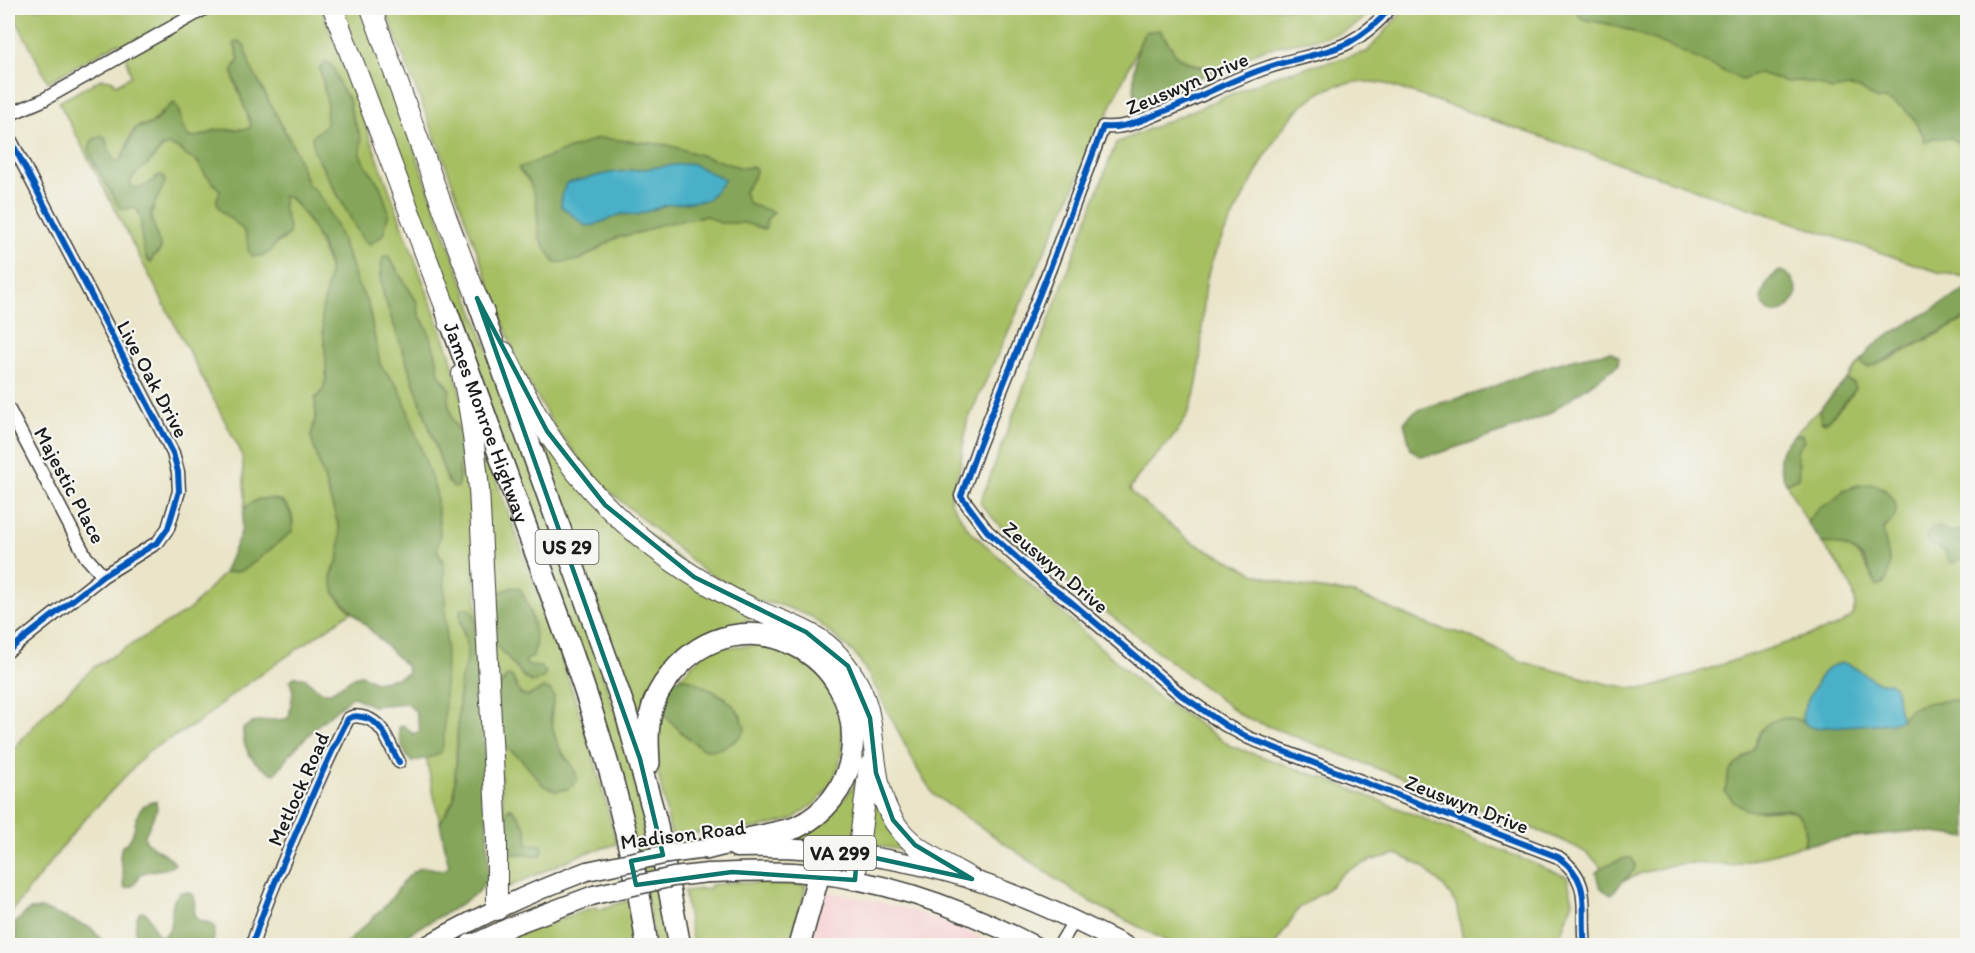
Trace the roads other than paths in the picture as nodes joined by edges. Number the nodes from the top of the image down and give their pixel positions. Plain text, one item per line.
1 (206, 8) edge
2 (333, 8) edge
3 (371, 8) edge
4 (1390, 8) edge
5 (8, 115) edge
6 (8, 135) edge
7 (477, 298) junction
8 (446, 309) junction
9 (8, 408) edge
10 (103, 576) junction
11 (8, 650) edge
12 (872, 738) junction
13 (399, 762) dead end
14 (651, 799) junction
15 (705, 849) junction
16 (857, 854) junction
17 (819, 874) junction
18 (972, 879) junction
19 (855, 880) junction
20 (497, 910) junction
21 (1074, 921) junction
22 (646, 941) edge
23 (252, 945) edge
24 (426, 945) edge
25 (470, 945) edge
26 (680, 945) edge
27 (799, 945) edge
28 (1035, 945) edge
29 (1059, 945) edge
30 (1126, 945) edge
31 (1585, 945) edge

1 - 5 street
2 - 8 highway, James Monroe Highway / US 29
3 - 7 highway, James Monroe Highway / US 29
4 - 31 street, Zeuswyn Drive
6 - 10 street, Live Oak Drive
7 - 12 highway
7 - 14 highway, James Monroe Highway / US 29
8 - 20 highway
8 - 22 highway, James Monroe Highway / US 29
9 - 10 street, Majestic Place
10 - 11 street, Live Oak Drive
12 - 16 highway
12 - 18 highway
13 - 23 street, Metlock Road
14 - 15 highway
14 - 26 highway, James Monroe Highway / US 29
15 - 16 main road, Madison Road / VA 299
15 - 20 main road, Madison Road / VA 299, bridge
16 - 18 main road, Madison Road / VA 299
16 - 19 highway
17 - 19 main road, Madison Road
17 - 25 main road, Madison Road, bridge
17 - 27 highway
18 - 21 main road, Madison Road
19 - 28 main road, Madison Road
20 - 24 main road, Madison Road / VA 299
21 - 29 street
21 - 30 main road, Madison Road

